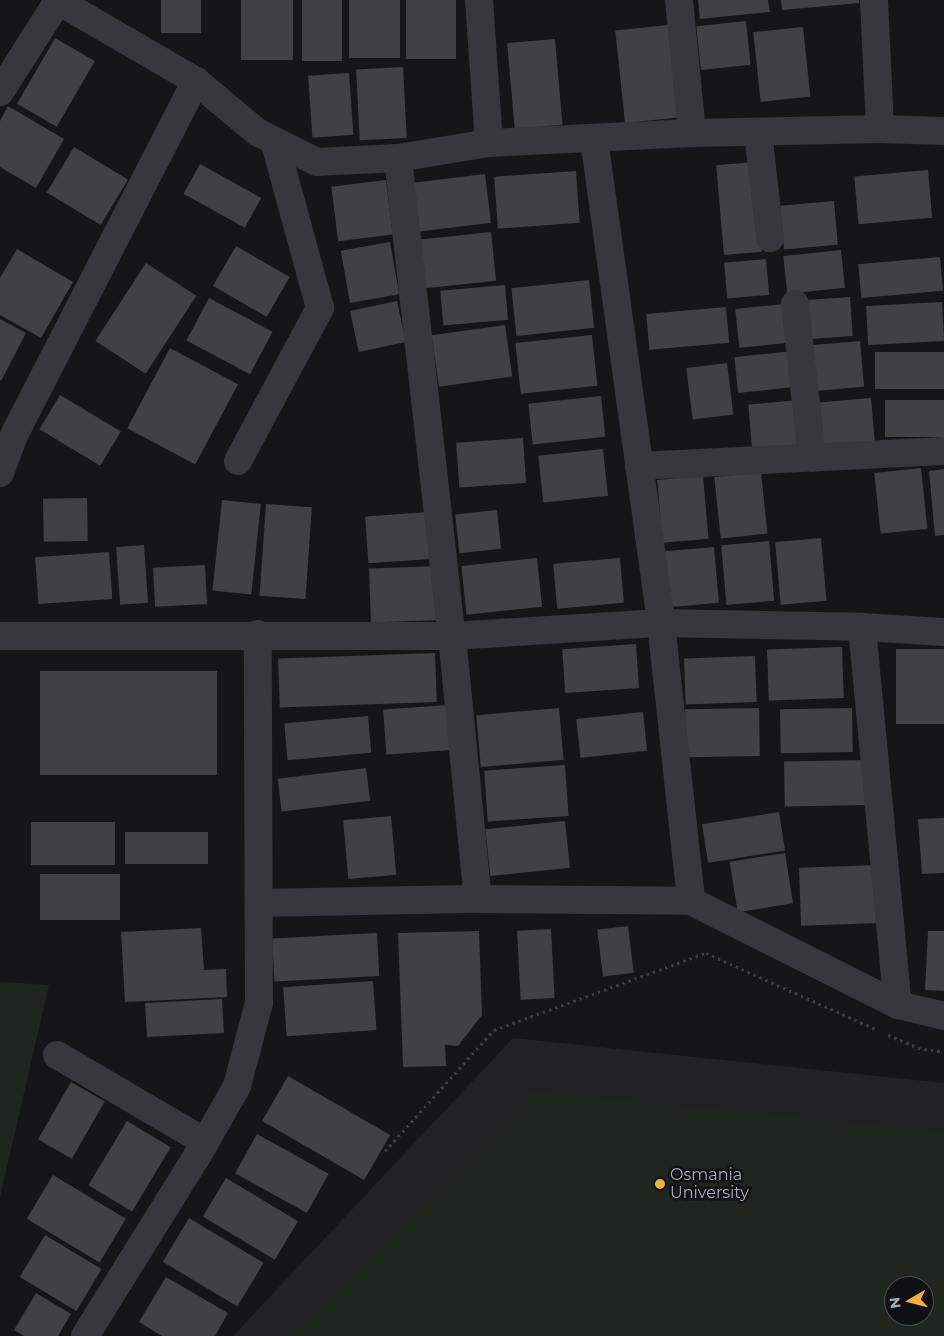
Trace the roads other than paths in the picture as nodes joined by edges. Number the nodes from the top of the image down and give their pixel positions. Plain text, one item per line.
1 (479, 0) edge
2 (680, 0) edge
3 (874, 0) edge
4 (196, 81) junction
5 (0, 92) edge
6 (880, 129) junction
7 (944, 131) edge
8 (758, 132) junction
9 (692, 133) junction
10 (594, 139) junction
11 (275, 143) junction
12 (489, 143) junction
13 (398, 158) junction
14 (770, 238) dead end
15 (795, 304) dead end
16 (944, 451) edge
17 (812, 458) junction
18 (238, 461) dead end
19 (639, 466) junction
20 (0, 472) edge
21 (661, 623) junction
22 (862, 627) junction
23 (944, 632) edge
24 (258, 634) junction
25 (0, 636) edge
26 (452, 636) junction
27 (478, 899) junction
28 (691, 901) junction
29 (260, 903) junction
30 (898, 1005) junction
31 (944, 1016) edge
32 (57, 1054) dead end
33 (204, 1142) junction
34 (85, 1336) edge

1 - 12 street
2 - 9 street
3 - 6 street
4 - 5 street
4 - 11 street
4 - 20 street
6 - 7 street
6 - 8 street
8 - 9 street
8 - 14 street
9 - 10 street
10 - 12 street
10 - 19 street
11 - 13 street
11 - 18 street
12 - 13 street
13 - 26 street
15 - 17 street
16 - 17 street
17 - 19 street
19 - 21 street
21 - 22 street
21 - 26 street
21 - 28 street
22 - 23 street
22 - 30 street
24 - 25 street
24 - 26 street
24 - 29 street
26 - 27 street
27 - 28 street
27 - 29 street
28 - 30 street
29 - 33 street
30 - 31 street
32 - 33 street
33 - 34 street

